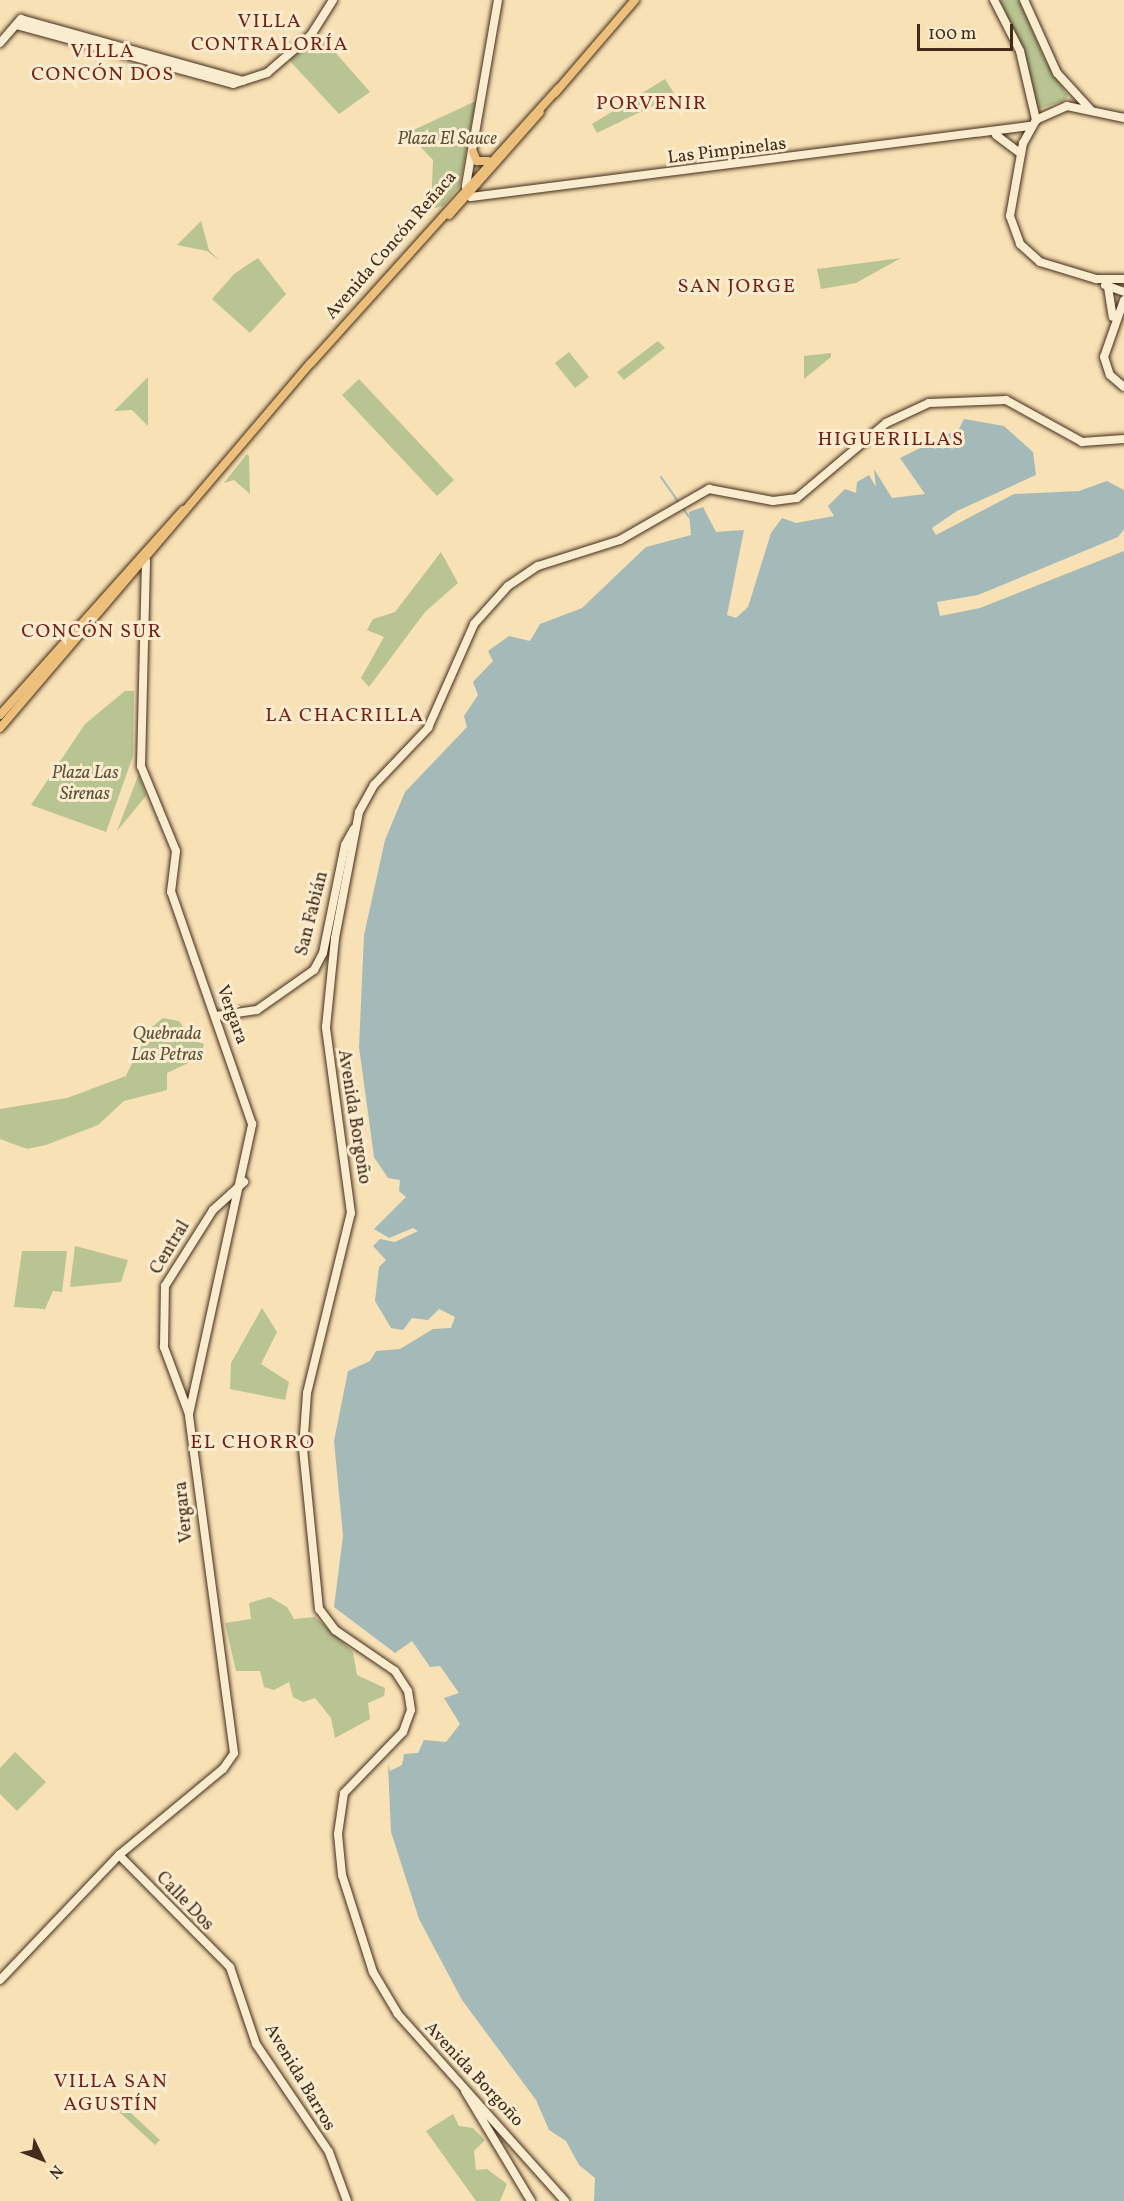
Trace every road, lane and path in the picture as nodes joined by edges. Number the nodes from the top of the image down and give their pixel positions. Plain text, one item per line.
1 (333, 0) edge
2 (498, 0) edge
3 (635, 0) edge
4 (994, 0) edge
5 (1024, 0) edge
6 (0, 43) edge
7 (558, 89) junction
8 (1092, 110) junction
9 (1124, 118) edge
10 (1033, 123) junction
11 (992, 134) junction
12 (473, 152) junction
13 (1021, 153) junction
14 (488, 161) junction
15 (467, 190) junction
16 (1096, 279) junction
17 (1124, 279) edge
18 (1108, 287) junction
19 (1124, 292) edge
20 (1124, 300) edge
21 (1113, 318) junction
22 (1124, 387) edge
23 (1124, 439) edge
24 (197, 498) junction
25 (146, 561) junction
26 (0, 716) edge
27 (0, 728) edge
28 (355, 828) junction
29 (216, 1016) junction
30 (244, 1182) junction
31 (189, 1414) junction
32 (119, 1856) junction
33 (230, 1967) joint
34 (0, 1980) edge
35 (465, 2091) junction
36 (347, 2201) edge
37 (531, 2201) edge
38 (565, 2201) edge

1 - 6 street
2 - 12 street
3 - 7 main road, Avenida Concón Reñaca
4 - 10 street
5 - 8 street
7 - 14 main road, Avenida Concón Reñaca
7 - 15 main road, Avenida Concón Reñaca
8 - 9 street, Las Pimpinelas
8 - 10 street, Las Pimpinelas
10 - 11 street, Las Pimpinelas
10 - 13 street
11 - 13 street
11 - 15 street, Las Pimpinelas
12 - 14 main road
12 - 15 street
13 - 16 street
14 - 15 main road, Avenida Concón Reñaca
15 - 24 main road, Avenida Concón Reñaca
16 - 17 street
16 - 18 street
18 - 19 street
18 - 21 street
20 - 21 street
21 - 22 street
23 - 28 street, Avenida Borgoño
24 - 25 main road, Avenida Concón Reñaca
24 - 26 main road, Avenida Concón Reñaca
25 - 27 main road, Avenida Concón Reñaca
25 - 29 street, Vergara
28 - 29 street, San Fabián
28 - 35 street, Avenida Borgoño
29 - 30 street, Vergara
30 - 31 street, Vergara
30 - 31 street, Central
31 - 32 street, Vergara
32 - 33 street, Calle Dos
32 - 34 street, Vergara
33 - 36 street, Avenida Barros
35 - 37 street
35 - 38 street, Avenida Borgoño

